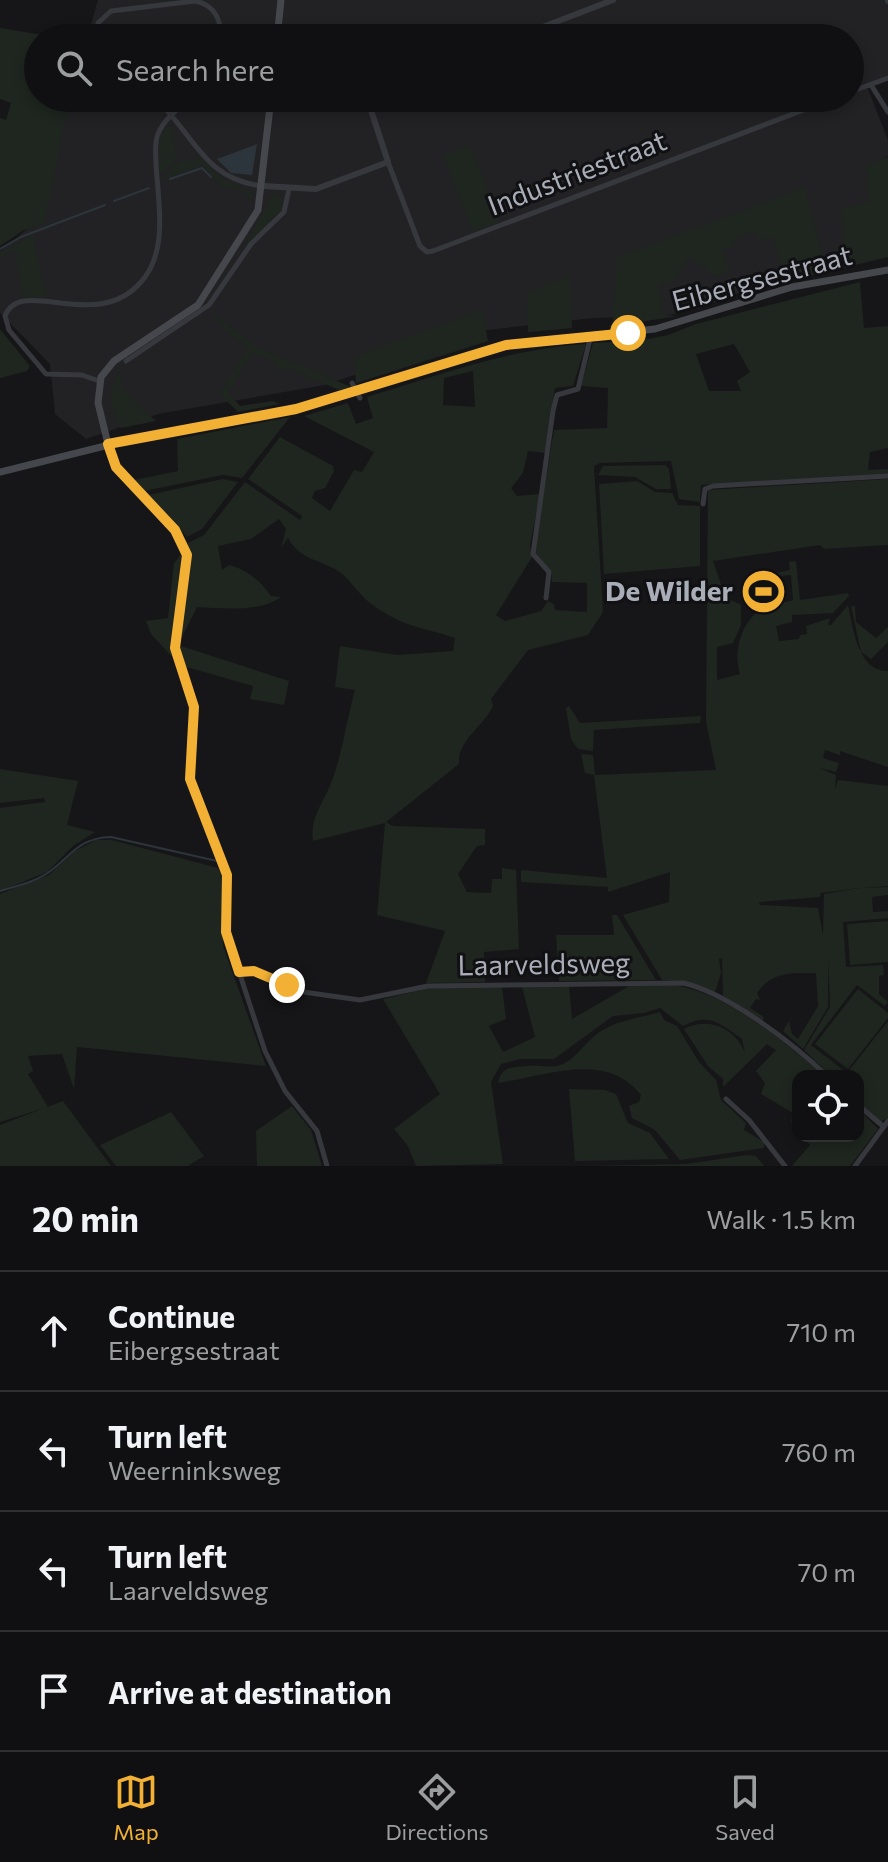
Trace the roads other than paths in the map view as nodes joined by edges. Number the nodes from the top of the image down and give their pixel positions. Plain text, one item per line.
1 (281, 0) edge
2 (613, 0) edge
3 (602, 2) edge
4 (98, 24) edge
5 (218, 24) edge
6 (278, 24) edge
7 (548, 24) edge
8 (888, 78) edge
9 (871, 85) junction
10 (864, 87) edge
11 (173, 112) edge
12 (270, 112) edge
13 (372, 112) edge
14 (798, 112) edge
15 (888, 112) edge
16 (171, 114) junction
17 (388, 162) junction
18 (263, 186) junction
19 (289, 189) junction
20 (886, 271) edge
21 (2, 316) edge
22 (591, 335) junction
23 (126, 361) dead end
24 (99, 381) junction
25 (352, 383) dead end
26 (359, 396) junction
27 (108, 444) junction
28 (0, 472) edge
29 (888, 476) edge
30 (703, 504) dead end
31 (546, 598) dead end
32 (239, 972) junction
33 (820, 1070) edge
34 (726, 1099) dead end
35 (864, 1110) edge
36 (888, 1121) edge
37 (884, 1127) junction
38 (327, 1166) edge
39 (785, 1166) edge
40 (855, 1166) edge

1 - 6 main road
2 - 3 street
3 - 7 street
4 - 5 street
8 - 9 street
9 - 10 street
9 - 15 street
11 - 16 street
12 - 18 main road
13 - 17 street, Industriestraat
14 - 17 street, Industriestraat
16 - 18 street
16 - 21 street
17 - 19 street
18 - 19 street
18 - 24 main road
19 - 23 street
20 - 22 main road, Eibergsestraat
21 - 24 street
22 - 26 main road, Eibergsestraat
22 - 31 street
24 - 27 main road
25 - 26 street
26 - 27 main road, Eibergsestraat
27 - 28 main road, Eibergsestraat
27 - 32 street
29 - 30 street
32 - 33 street, Laarveldsweg
32 - 38 street
34 - 39 street
35 - 37 street
36 - 37 street
37 - 40 street

